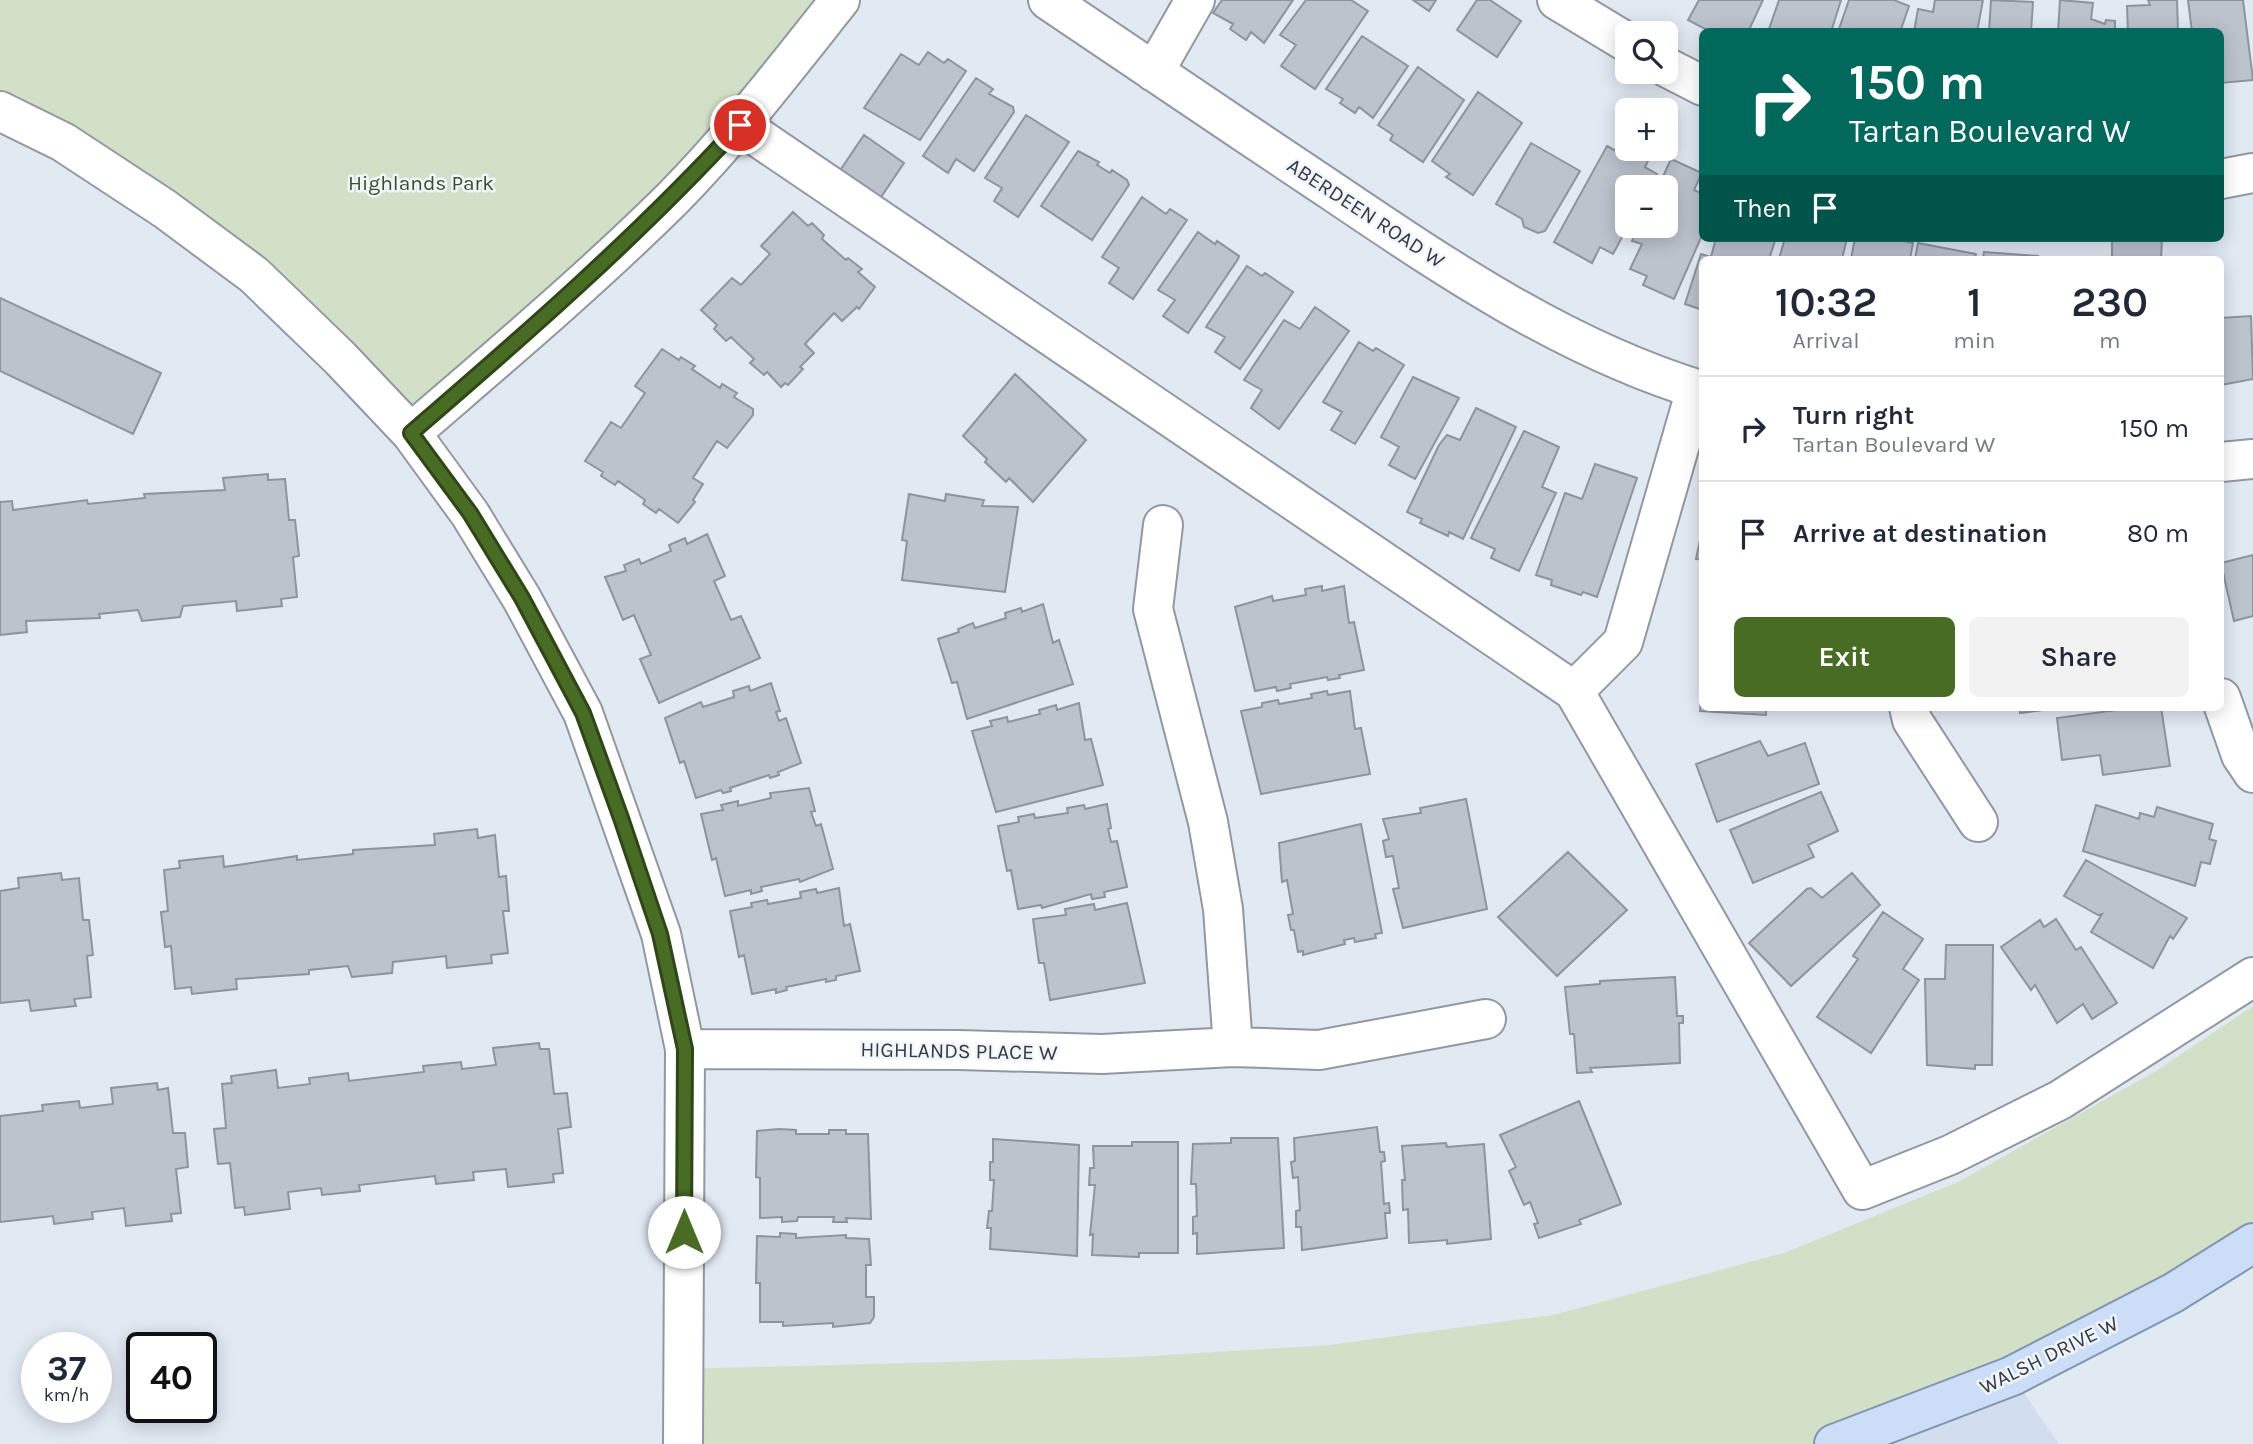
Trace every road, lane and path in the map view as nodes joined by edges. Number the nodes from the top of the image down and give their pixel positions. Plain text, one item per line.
1 (840, 0) edge
2 (1048, 0) edge
3 (1195, 0) edge
4 (1557, 0) edge
5 (1615, 35) edge
6 (1154, 72) junction
7 (1678, 73) edge
8 (1699, 84) edge
9 (0, 111) edge
10 (740, 125) junction
11 (2253, 173) edge
12 (2224, 178) edge
13 (1699, 390) edge
14 (411, 433) junction
15 (2253, 459) edge
16 (2224, 462) edge
17 (1163, 525) dead end
18 (1574, 691) junction
19 (2224, 706) edge
20 (1910, 711) edge
21 (2253, 773) edge
22 (1978, 822) dead end
23 (2253, 977) edge
24 (1486, 1019) dead end
25 (1233, 1047) junction
26 (685, 1049) junction
27 (2253, 1243) edge
28 (683, 1444) edge
29 (1834, 1444) edge

1 - 10 street
2 - 6 street, ABERDEEN ROAD W
3 - 6 street
4 - 5 street
6 - 13 street, ABERDEEN ROAD W
7 - 8 street
9 - 14 street
10 - 14 street
10 - 18 street
11 - 12 street
13 - 18 street
14 - 26 street
15 - 16 street
17 - 25 street
18 - 23 street
19 - 21 street
20 - 22 street
24 - 25 street, HIGHLANDS PLACE W
25 - 26 street, HIGHLANDS PLACE W
26 - 28 street
27 - 29 main road, WALSH DRIVE W

